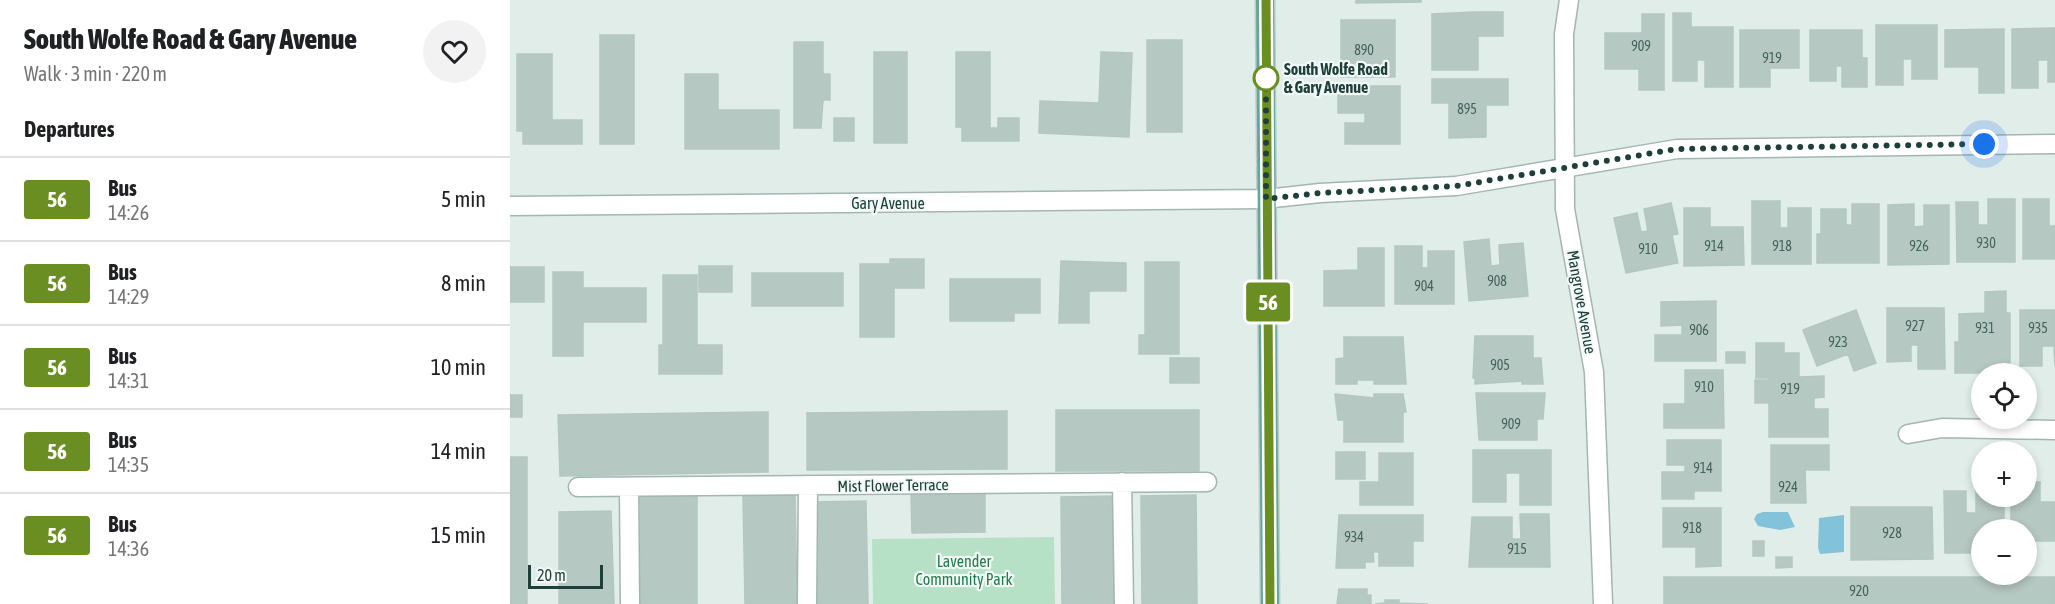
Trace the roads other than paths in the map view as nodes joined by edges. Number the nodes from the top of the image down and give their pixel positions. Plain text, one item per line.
1 (1266, 0) edge
2 (1569, 0) edge
3 (2055, 144) edge
4 (1563, 167) junction
5 (1266, 199) junction
6 (510, 206) edge
7 (2055, 430) edge
8 (1908, 434) dead end
9 (1122, 482) junction
10 (1207, 482) dead end
11 (808, 485) junction
12 (578, 487) dead end
13 (629, 487) junction
14 (630, 604) edge
15 (807, 604) edge
16 (1124, 604) edge
17 (1270, 604) edge
18 (1603, 604) edge

1 - 5 main road
2 - 4 street, Mangrove Avenue
3 - 4 street, Gary Avenue
4 - 5 street, Gary Avenue
4 - 18 street, Mangrove Avenue
5 - 6 street, Gary Avenue
5 - 17 main road
7 - 8 street
9 - 10 street, Mist Flower Terrace
9 - 11 street, Mist Flower Terrace
9 - 16 street
11 - 13 street, Mist Flower Terrace
11 - 15 street
12 - 13 street, Mist Flower Terrace
13 - 14 street

